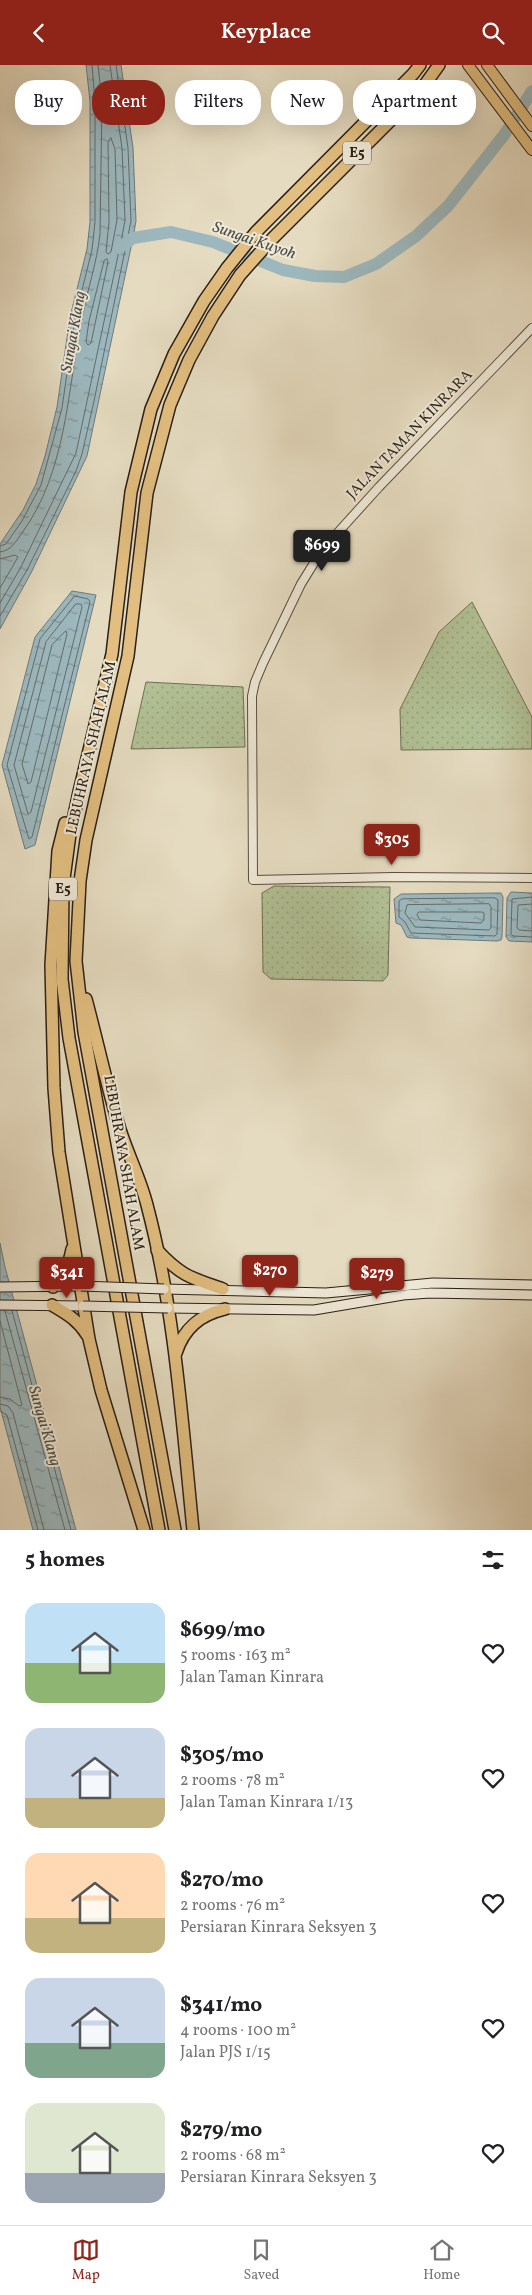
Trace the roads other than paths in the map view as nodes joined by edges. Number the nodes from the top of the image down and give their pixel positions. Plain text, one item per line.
1 (420, 65) edge
2 (439, 65) edge
3 (468, 65) edge
4 (487, 65) edge
5 (532, 126) edge
6 (532, 149) edge
7 (532, 328) edge
8 (79, 792) junction
9 (532, 878) edge
10 (76, 961) junction
11 (73, 1244) junction
12 (158, 1250) junction
13 (532, 1285) edge
14 (0, 1287) edge
15 (49, 1287) junction
16 (81, 1287) junction
17 (164, 1289) junction
18 (223, 1289) junction
19 (532, 1295) edge
20 (0, 1305) edge
21 (50, 1305) junction
22 (84, 1306) junction
23 (168, 1308) junction
24 (225, 1309) junction
25 (89, 1339) junction
26 (176, 1355) junction
27 (144, 1530) edge
28 (159, 1530) edge
29 (175, 1530) edge
30 (193, 1530) edge

1 - 8 highway, LEBUHRAYA SHAH ALAM / E5
2 - 10 highway, LEBUHRAYA SHAH ALAM / E5
3 - 6 main road
4 - 5 main road
7 - 9 street, JALAN TAMAN KINRARA
8 - 11 highway
8 - 28 highway, LEBUHRAYA SHAH ALAM / E5
10 - 12 highway
10 - 29 highway, LEBUHRAYA SHAH ALAM / E5
11 - 15 highway
11 - 16 highway
12 - 17 highway
12 - 18 highway
13 - 18 main road
14 - 15 main road
15 - 16 main road
16 - 17 main road, bridge
16 - 22 highway
17 - 18 main road
17 - 23 highway
19 - 24 main road
20 - 21 main road
21 - 22 main road
21 - 25 highway
22 - 23 main road, bridge
22 - 25 highway
23 - 24 main road
23 - 26 highway
24 - 26 highway
25 - 27 highway
26 - 30 highway

